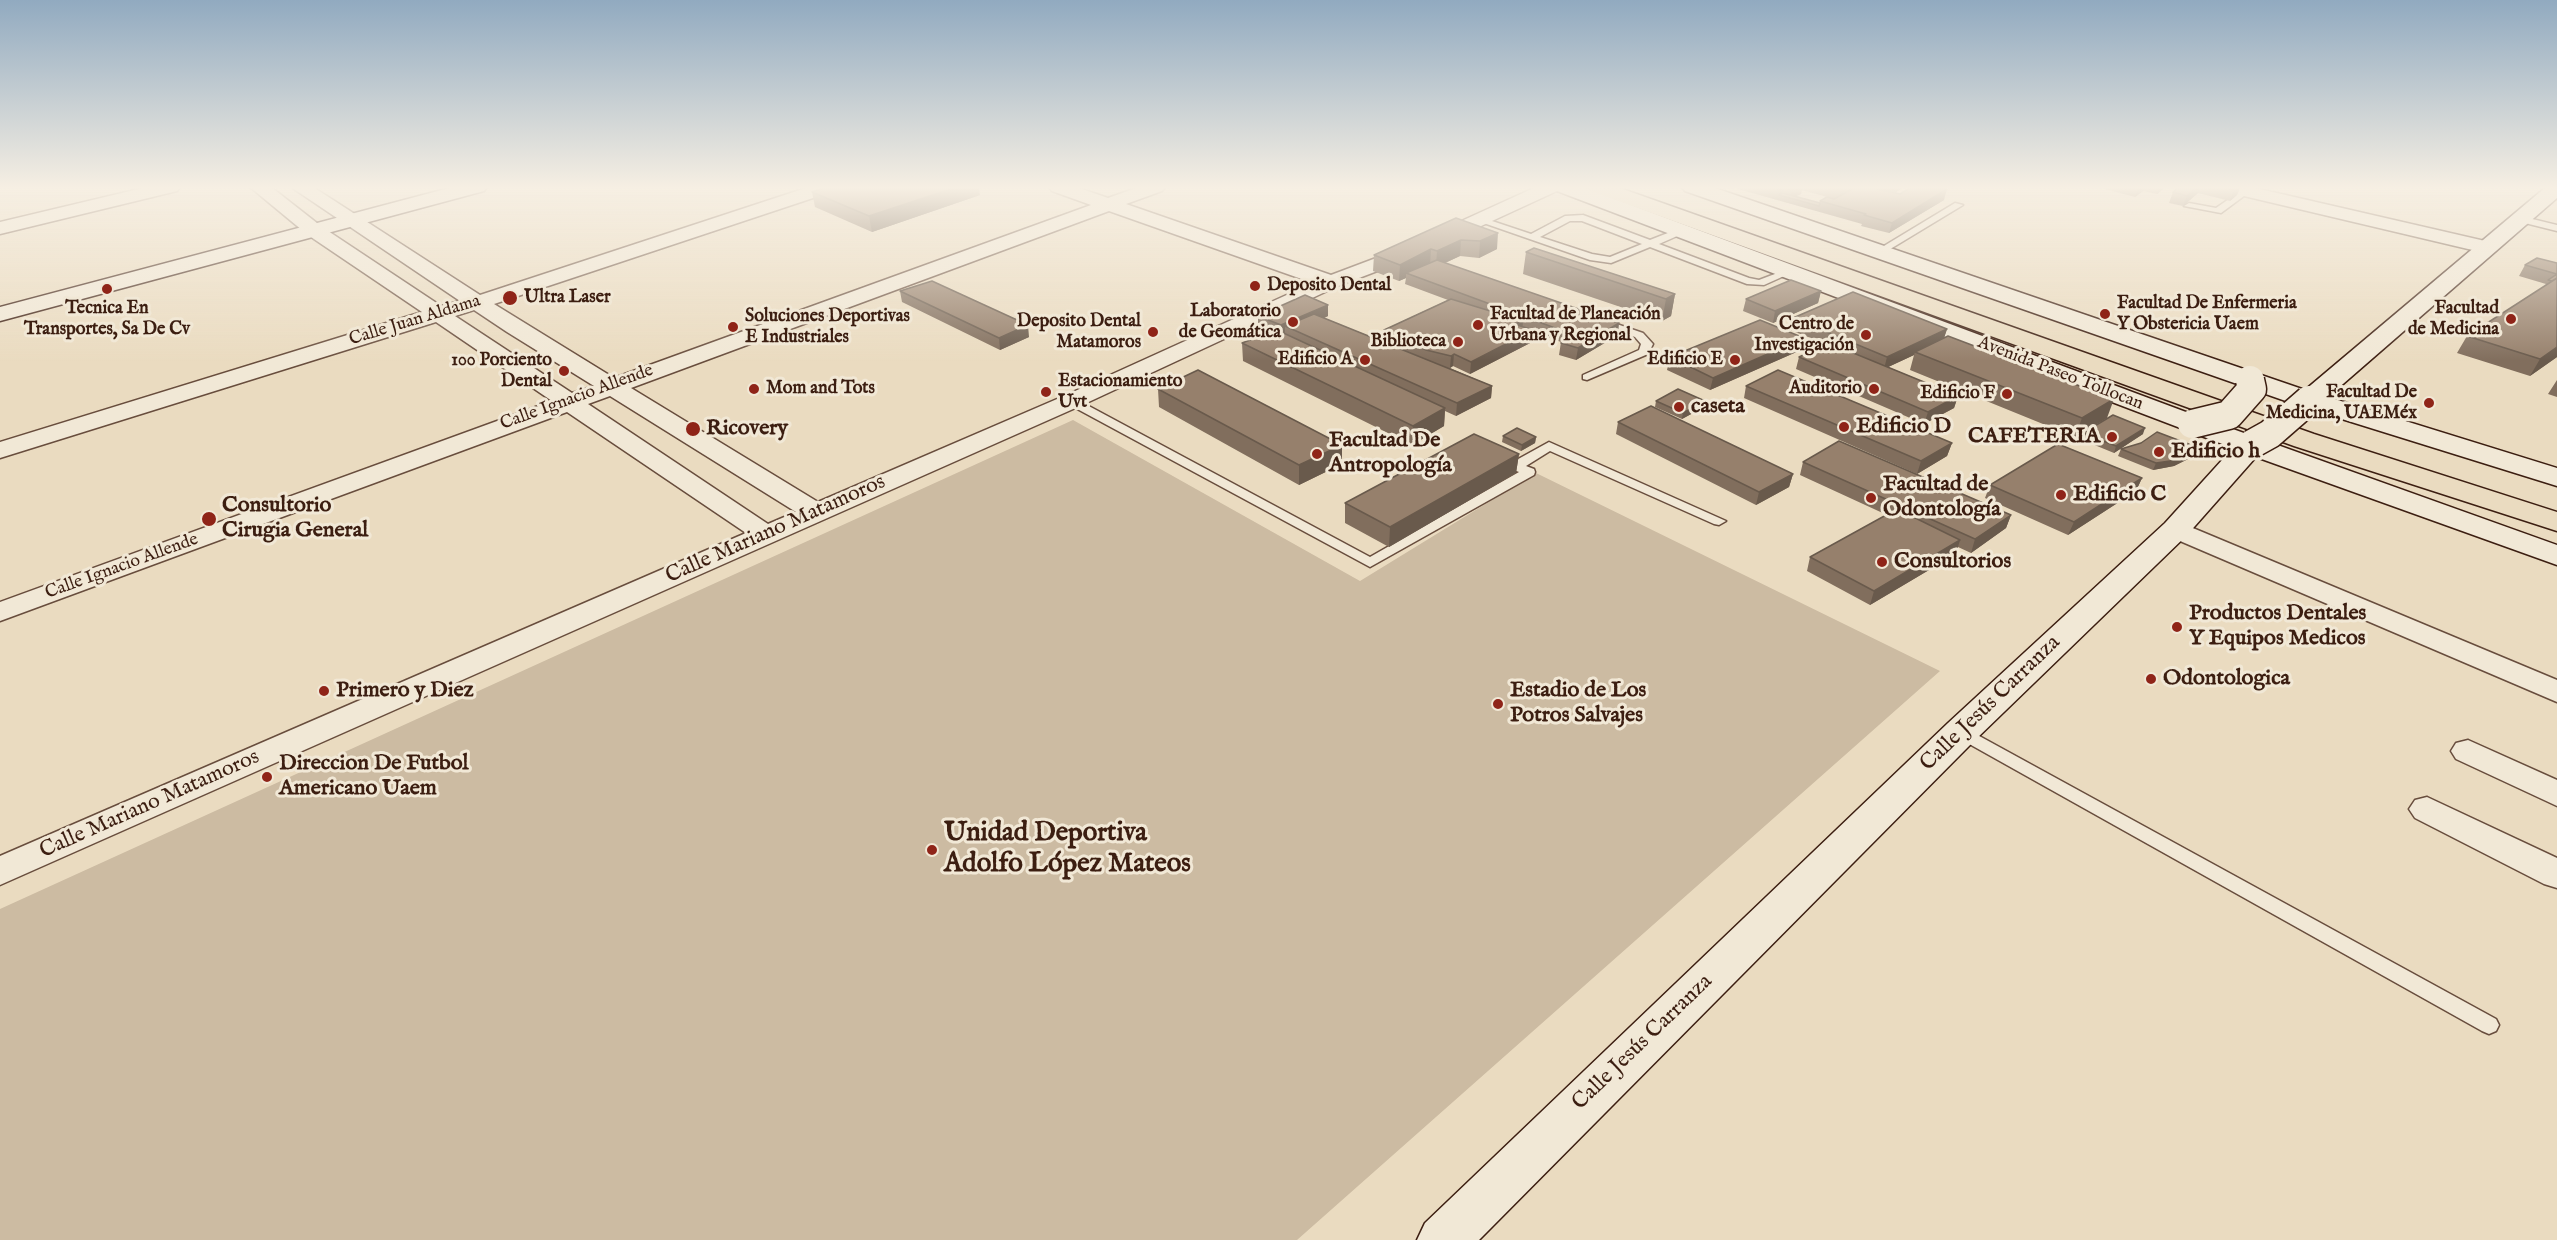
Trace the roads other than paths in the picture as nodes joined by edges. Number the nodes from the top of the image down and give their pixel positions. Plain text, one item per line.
1 (263, 245) edge
2 (336, 245) edge
3 (390, 245) edge
4 (651, 245) edge
5 (998, 245) edge
6 (1224, 245) edge
7 (1428, 245) edge
8 (1564, 245) edge
9 (1650, 245) edge
10 (1654, 245) edge
11 (1717, 245) edge
12 (1759, 245) edge
13 (1800, 245) edge
14 (1858, 245) edge
15 (1891, 245) edge
16 (2477, 245) edge
17 (2488, 245) edge
18 (2485, 247) junction
19 (1879, 252) junction
20 (1788, 272) junction
21 (1332, 282) junction
22 (477, 302) junction
23 (439, 314) junction
24 (0, 315) edge
25 (1584, 316) edge
26 (1587, 377) dead end
27 (2250, 380) junction
28 (610, 386) junction
29 (2309, 400) junction
30 (568, 401) junction
31 (1072, 401) junction
32 (2192, 424) junction
33 (2252, 444) junction
34 (0, 450) edge
35 (2557, 477) edge
36 (2557, 504) edge
37 (815, 512) junction
38 (1719, 522) dead end
39 (2557, 522) edge
40 (2176, 529) junction
41 (765, 534) junction
42 (2557, 556) edge
43 (0, 612) edge
44 (2557, 692) edge
45 (1961, 732) junction
46 (2468, 751) dead end
47 (2557, 794) edge
48 (2427, 809) dead end
49 (0, 871) edge
50 (2557, 874) edge
51 (2489, 1025) dead end
52 (1443, 1240) edge

1 - 24 main road
2 - 23 street
3 - 22 street
4 - 22 street, Calle Juan Aldama
5 - 28 street, Calle Ignacio Allende
6 - 21 street
7 - 21 street, Calle Mariano Matamoros
8 - 9 lane
10 - 20 lane
11 - 20 main road, Avenida Paseo Tollocan
12 - 39 highway, Avenida Paseo Tollocan
13 - 36 highway, Avenida Paseo Tollocan
14 - 19 main road
15 - 19 lane
16 - 18 street
17 - 18 main road, Calle Jesús Carranza
18 - 29 main road, Calle Jesús Carranza
19 - 27 main road
20 - 32 main road, Avenida Paseo Tollocan
21 - 31 street, Calle Mariano Matamoros
22 - 23 street, Calle Juan Aldama
22 - 28 street
23 - 30 street
23 - 34 street, Calle Juan Aldama
25 - 26 lane
27 - 29 main road
27 - 32 main road, bridge
28 - 30 street, Calle Ignacio Allende
28 - 37 street
29 - 33 main road, Calle Jesús Carranza, bridge
29 - 35 main road
30 - 41 street
30 - 43 street, Calle Ignacio Allende
31 - 37 street, Calle Mariano Matamoros
31 - 38 lane
32 - 33 main road, Avenida Paseo Tollocan
33 - 40 main road, Calle Jesús Carranza
33 - 42 main road, Avenida Paseo Tollocan
37 - 41 street, Calle Mariano Matamoros
40 - 44 street
40 - 45 main road, Calle Jesús Carranza
41 - 49 street, Calle Mariano Matamoros
45 - 51 lane
45 - 52 main road, Calle Jesús Carranza
46 - 47 street
48 - 50 street

